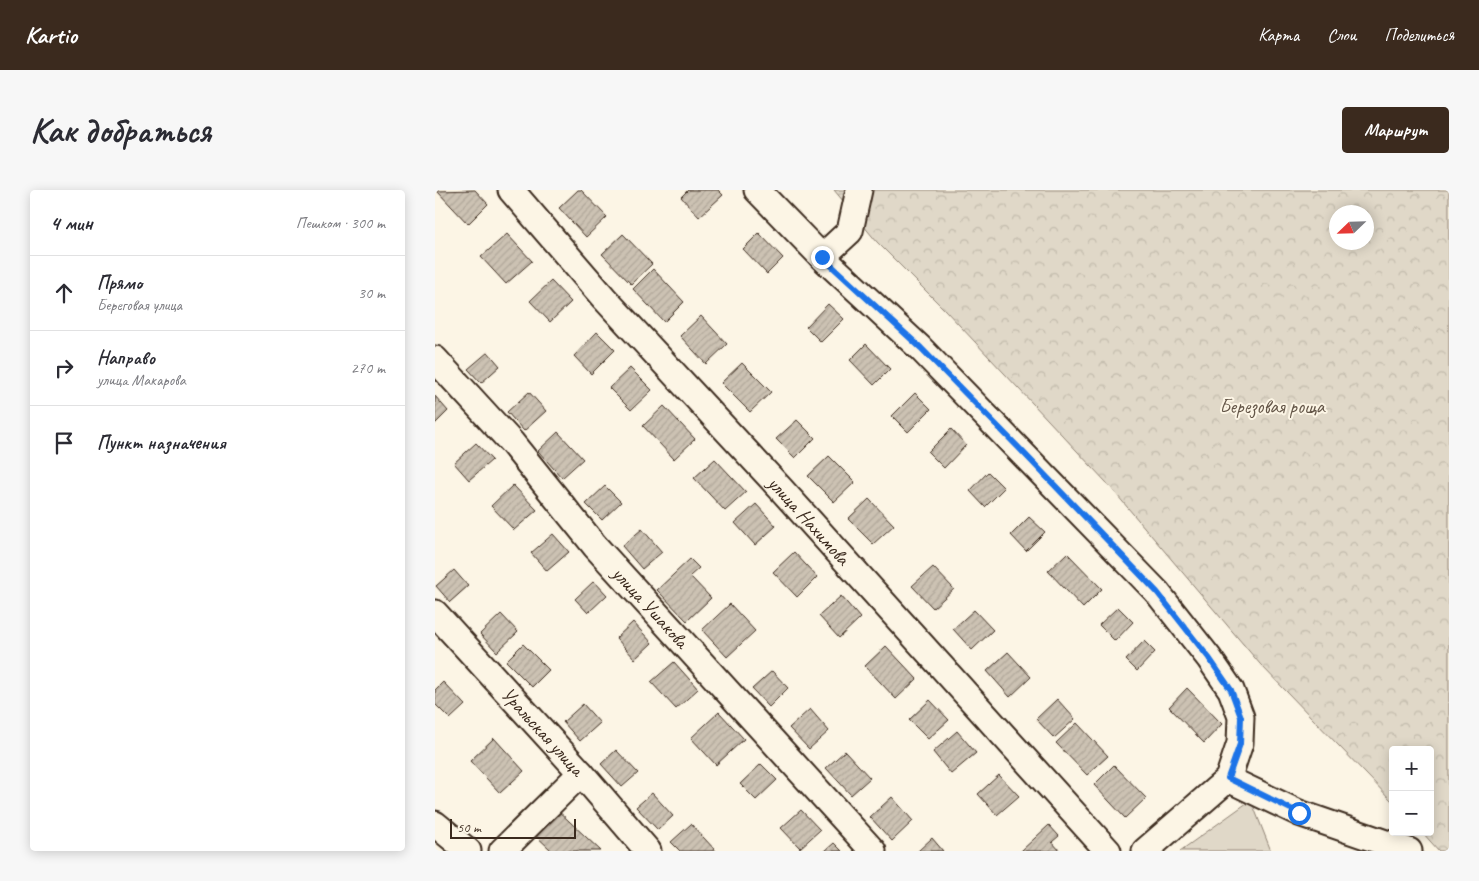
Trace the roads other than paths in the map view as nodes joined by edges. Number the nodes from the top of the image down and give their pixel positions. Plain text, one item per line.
1 (511, 190) edge
2 (757, 190) edge
3 (859, 190) edge
4 (822, 257) junction
5 (435, 359) edge
6 (435, 613) edge
7 (581, 773) junction
8 (1228, 778) junction
9 (435, 824) edge
10 (1157, 847) edge
11 (469, 851) edge
12 (502, 851) edge
13 (648, 851) edge
14 (873, 851) edge
15 (1108, 851) edge
16 (1409, 851) edge

1 - 15 street, улица Нахимова
2 - 4 street
3 - 4 street
4 - 8 street
5 - 14 street, улица Ушакова
6 - 7 street, Уральская улица
7 - 12 street
7 - 13 street, Уральская улица
8 - 10 street
8 - 16 street
9 - 11 street

